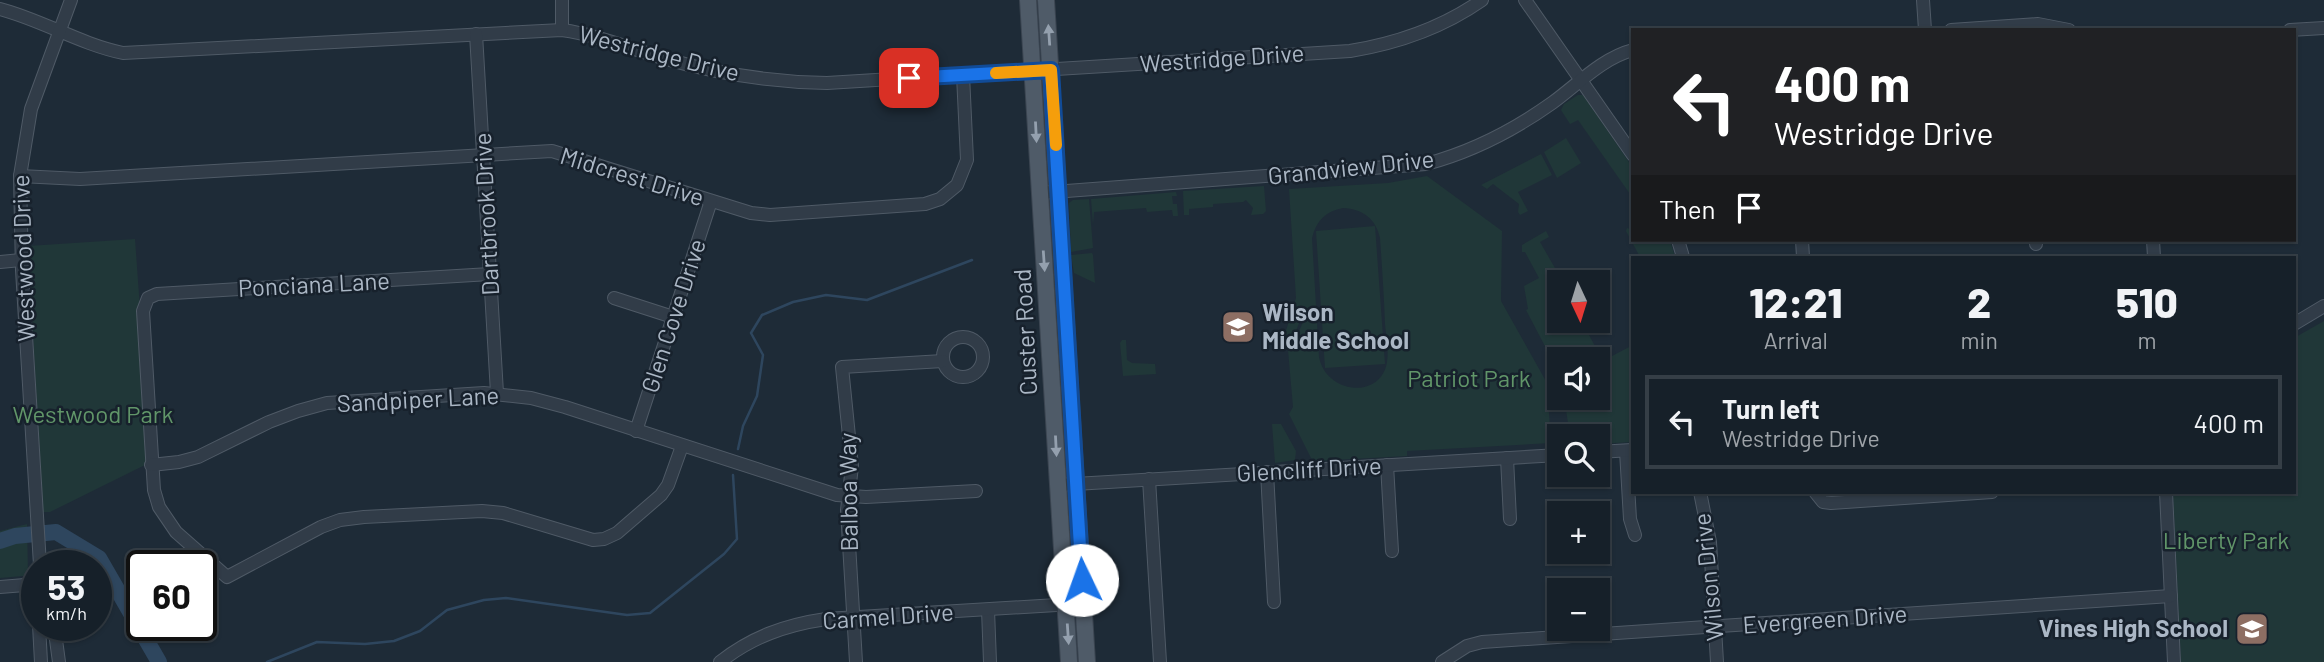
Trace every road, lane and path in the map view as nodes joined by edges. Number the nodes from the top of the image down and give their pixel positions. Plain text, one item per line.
1 (71, 0) edge
2 (562, 0) edge
3 (1028, 0) edge
4 (1046, 0) edge
5 (1482, 0) edge
6 (1525, 0) edge
7 (1923, 0) edge
8 (0, 9) edge
9 (2019, 27) edge
10 (1925, 28) edge
11 (1996, 28) edge
12 (2062, 28) edge
13 (2324, 28) edge
14 (562, 30) junction
15 (2296, 30) edge
16 (59, 31) junction
17 (476, 34) junction
18 (1631, 51) edge
19 (1051, 70) junction
20 (1033, 71) junction
21 (963, 75) junction
22 (1582, 79) junction
23 (1631, 152) edge
24 (483, 155) junction
25 (20, 176) junction
26 (1058, 192) junction
27 (1040, 193) junction
28 (711, 201) junction
29 (21, 260) junction
30 (0, 262) edge
31 (490, 274) junction
32 (614, 298) dead end
33 (2324, 306) edge
34 (673, 317) junction
35 (2296, 321) edge
36 (943, 361) dead end
37 (498, 394) junction
38 (636, 431) junction
39 (682, 446) junction
40 (1629, 450) edge
41 (1610, 451) edge
42 (1547, 455) edge
43 (1507, 458) junction
44 (151, 465) junction
45 (1387, 465) junction
46 (1267, 472) junction
47 (1149, 479) junction
48 (1076, 484) junction
49 (1058, 485) junction
50 (976, 491) dead end
51 (1700, 494) edge
52 (1817, 494) edge
53 (1963, 494) edge
54 (2166, 494) edge
55 (848, 497) junction
56 (1510, 519) dead end
57 (1636, 535) dead end
58 (39, 550) edge
59 (1392, 551) dead end
60 (21, 585) edge
61 (0, 587) edge
62 (2171, 596) junction
63 (1274, 602) dead end
64 (1083, 604) junction
65 (1066, 605) junction
66 (988, 611) junction
67 (854, 619) junction
68 (1716, 628) junction
69 (40, 641) edge
70 (56, 641) edge
71 (41, 662) edge
72 (59, 662) edge
73 (721, 662) edge
74 (856, 662) edge
75 (990, 662) edge
76 (1069, 662) edge
77 (1087, 662) edge
78 (1160, 662) edge
79 (1442, 662) edge
80 (1717, 662) edge
81 (2174, 662) edge

1 - 16 street, Westwood Drive
2 - 14 street
3 - 20 main road, Custer Road
19 -> 4 main road, Custer Road
5 - 19 street, Westridge Drive
6 - 22 street
7 - 10 street
8 - 16 street, Westridge Drive
9 - 11 street
9 - 12 street
13 - 15 street
14 - 17 street, Westridge Drive
14 - 21 street, Westridge Drive
16 - 17 street, Westridge Drive
16 - 25 street, Westwood Drive
17 - 24 street, Dartbrook Drive
18 - 22 street, Grandview Drive
19 - 20 street, Westridge Drive
19 - 26 main road, Custer Road
20 - 21 street, Westridge Drive
20 -> 27 main road, Custer Road
21 - 28 street, Midcrest Drive
22 - 23 street
22 - 26 street, Grandview Drive
24 - 25 street, Midcrest Drive
24 - 28 street, Midcrest Drive
24 - 31 street, Dartbrook Drive
25 - 29 street, Westwood Drive
26 - 27 street, Grandview Drive
26 - 48 main road, Custer Road
27 -> 49 main road, Custer Road
28 - 34 street, Glen Cove Drive
29 - 30 street
29 - 58 street, Westwood Drive
31 - 37 street, Dartbrook Drive
31 - 44 street, Ponciana Lane
32 - 34 street
33 - 35 street
34 - 38 street, Glen Cove Drive
36 - 55 street, Balboa Way
37 - 38 street, Sandpiper Lane
37 - 44 street, Sandpiper Lane
38 - 39 street, Sandpiper Lane
39 - 44 street
39 - 55 street, Sandpiper Lane
40 - 41 street
40 - 57 street
42 - 43 street, Glencliff Drive
43 - 45 street, Glencliff Drive
43 - 56 street
45 - 46 street, Glencliff Drive
45 - 59 street
46 - 47 street, Glencliff Drive
46 - 63 street
47 - 48 street, Glencliff Drive
47 - 78 street
48 - 49 street, Glencliff Drive
48 - 64 main road, Custer Road
49 - 65 main road, Custer Road
50 - 55 street, Sandpiper Lane
51 - 68 street, Wilson Drive
52 - 53 street
54 - 62 street
55 - 67 street, Balboa Way
60 - 61 street
62 - 68 street, Evergreen Drive
62 - 81 street
64 - 65 street, Carmel Drive
64 - 77 main road, Custer Road
65 - 66 street, Carmel Drive
65 -> 76 main road, Custer Road
66 - 67 street, Carmel Drive
66 - 75 street
67 - 73 street, Carmel Drive
67 - 74 street, Balboa Way
68 - 79 street, Evergreen Drive
68 - 80 street, Wilson Drive
69 - 71 street
70 - 72 street

